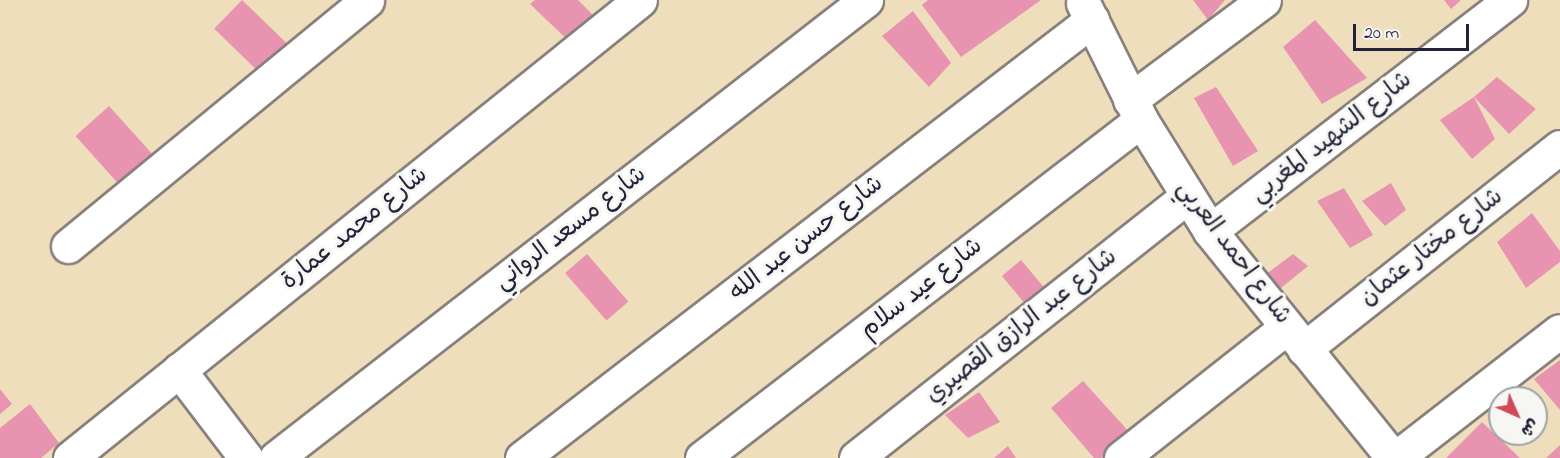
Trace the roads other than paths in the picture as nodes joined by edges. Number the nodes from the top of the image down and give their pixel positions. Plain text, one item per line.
1 (367, 0) edge
2 (640, 0) edge
3 (866, 0) edge
4 (1264, 0) edge
5 (1510, 0) edge
6 (1087, 10) edge
7 (1135, 110) junction
8 (1560, 147) edge
9 (1187, 196) junction
10 (1210, 231) junction
11 (68, 246) dead end
12 (1560, 330) edge
13 (1296, 338) junction
14 (179, 370) junction
15 (70, 458) edge
16 (246, 458) edge
17 (276, 458) edge
18 (522, 458) edge
19 (702, 458) edge
20 (856, 458) edge
21 (1121, 458) edge
22 (1395, 458) edge

1 - 11 street
2 - 14 street, شارع محمد عمارة
3 - 17 street, شارع مسعد الرواني
4 - 7 street, شارع عيد سلام
5 - 10 street, شارع الشهيد المغربي
6 - 7 street, شارع احمد العربي
6 - 18 street, شارع حسن عبد الله
7 - 9 street, شارع احمد العربي
7 - 19 street, شارع عيد سلام
8 - 13 street, شارع مختار عثمان
9 - 10 street, شارع احمد العربي
9 - 20 street, شارع عبد الرازق القصيري
10 - 13 street, شارع احمد العربي
12 - 22 street
13 - 21 street, شارع مختار عثمان
13 - 22 street, شارع احمد العربي
14 - 15 street, شارع محمد عمارة
14 - 16 street

